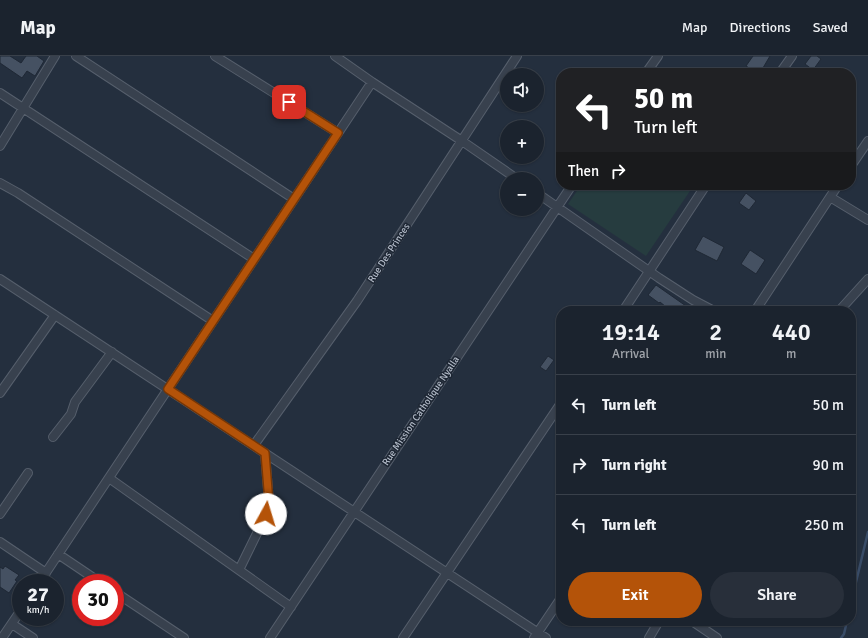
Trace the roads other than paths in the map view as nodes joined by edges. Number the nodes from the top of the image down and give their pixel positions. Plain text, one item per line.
1 (55, 56) edge
2 (76, 56) edge
3 (215, 56) edge
4 (335, 56) edge
5 (517, 56) edge
6 (658, 56) edge
7 (792, 56) edge
8 (343, 59) edge
9 (650, 68) edge
10 (784, 68) edge
11 (372, 82) junction
12 (0, 93) edge
13 (23, 108) junction
14 (338, 133) junction
15 (462, 141) junction
16 (868, 141) edge
17 (0, 146) edge
18 (856, 159) edge
19 (507, 172) edge
20 (0, 183) edge
21 (569, 190) edge
22 (703, 190) edge
23 (835, 190) edge
24 (830, 197) junction
25 (544, 198) edge
26 (294, 199) junction
27 (558, 207) junction
28 (868, 220) edge
29 (254, 259) junction
30 (649, 271) junction
31 (868, 279) edge
32 (2, 282) edge
33 (626, 306) edge
34 (704, 306) edge
35 (758, 306) edge
36 (844, 306) edge
37 (55, 315) junction
38 (213, 321) junction
39 (112, 352) junction
40 (168, 389) junction
41 (0, 393) edge
42 (556, 410) edge
43 (53, 438) dead end
44 (254, 446) junction
45 (265, 453) junction
46 (28, 473) dead end
47 (109, 478) junction
48 (354, 512) junction
49 (0, 514) edge
50 (0, 542) edge
51 (58, 554) junction
52 (239, 570) junction
53 (447, 572) junction
54 (46, 573) joint
55 (88, 574) edge
56 (124, 598) edge
57 (556, 605) edge
58 (291, 607) junction
59 (12, 624) edge
60 (15, 626) edge
61 (656, 626) edge
62 (699, 626) edge
63 (536, 635) edge
64 (2, 638) edge
65 (33, 638) edge
66 (184, 638) edge
67 (270, 638) edge
68 (403, 638) edge
69 (546, 638) edge
70 (649, 638) edge
71 (717, 638) edge

1 - 13 street
2 - 26 street
3 - 14 street
4 - 8 street
5 - 15 street, Rue Des Princes
6 - 9 street
7 - 10 street
8 - 11 street
11 - 14 street
11 - 15 street
12 - 13 street
13 - 17 street
13 - 29 street
14 - 26 street
15 - 19 street
15 - 44 street, Rue Des Princes
16 - 18 street
20 - 38 street
21 - 27 street, Rue Mission Catholique Nyalla
22 - 30 street
23 - 24 street
24 - 28 street
24 - 35 street
25 - 27 street
26 - 29 street
27 - 30 street
27 - 48 street, Rue Mission Catholique Nyalla
29 - 38 street
30 - 33 street
30 - 34 street
31 - 36 street
32 - 37 street
37 - 39 street
37 - 41 street
38 - 40 street
39 - 40 street
39 - 43 street
40 - 44 street
40 - 47 street
42 - 53 street
44 - 45 street
45 - 48 street
45 - 52 street
46 - 49 street
47 - 51 street
47 - 52 street
48 - 53 street
48 - 58 street, Rue Mission Catholique Nyalla
50 - 54 street
51 - 54 street
51 - 55 street
52 - 58 street
53 - 63 street
53 - 68 street
56 - 66 street
57 - 63 street
58 - 67 street, Rue Mission Catholique Nyalla
59 - 64 street
60 - 65 street
61 - 70 street
62 - 71 street
63 - 69 street

